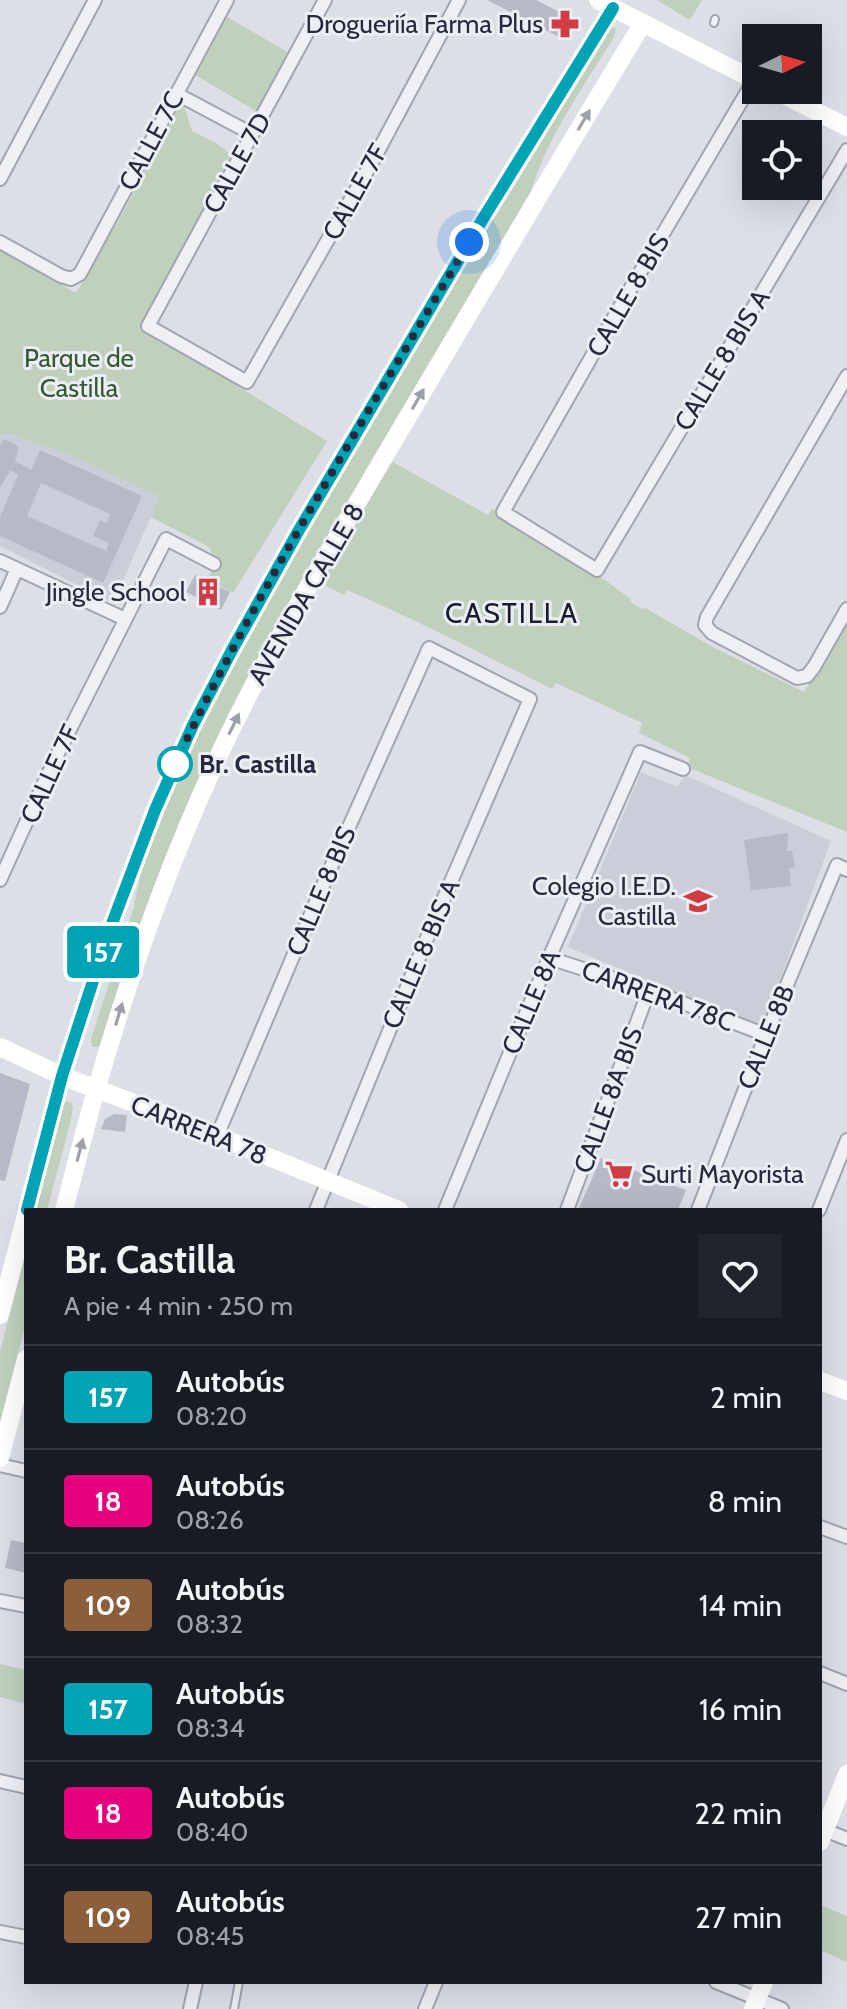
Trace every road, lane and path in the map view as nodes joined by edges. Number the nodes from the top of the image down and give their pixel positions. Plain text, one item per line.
1 (95, 0) edge
2 (227, 0) edge
3 (325, 0) edge
4 (459, 0) edge
5 (609, 3) edge
6 (643, 23) junction
7 (742, 73) edge
8 (177, 94) junction
9 (742, 102) edge
10 (802, 104) edge
11 (847, 127) edge
12 (252, 134) junction
13 (847, 150) edge
14 (0, 179) edge
15 (0, 242) edge
16 (148, 326) joint
17 (847, 376) edge
18 (0, 561) edge
19 (214, 564) dead end
20 (17, 569) junction
21 (597, 570) joint
22 (1, 600) edge
23 (847, 609) edge
24 (125, 619) junction
25 (530, 699) joint
26 (683, 769) dead end
27 (842, 867) edge
28 (0, 880) edge
29 (549, 958) junction
30 (649, 990) junction
31 (766, 1035) junction
32 (0, 1047) edge
33 (62, 1076) junction
34 (96, 1089) junction
35 (217, 1136) junction
36 (847, 1140) edge
37 (328, 1181) junction
38 (28, 1208) edge
39 (65, 1208) edge
40 (317, 1208) edge
41 (394, 1208) edge
42 (446, 1208) edge
43 (568, 1208) edge
44 (699, 1208) edge
45 (820, 1208) edge
46 (24, 1223) edge
47 (0, 1315) edge
48 (24, 1367) edge
49 (822, 1382) edge
50 (847, 1391) edge
51 (0, 1458) edge
52 (0, 1465) edge
53 (24, 1471) edge
54 (822, 1528) edge
55 (847, 1537) edge
56 (0, 1601) edge
57 (24, 1606) edge
58 (822, 1674) edge
59 (847, 1684) edge
60 (847, 1774) edge
61 (0, 1781) edge
62 (24, 1787) edge
63 (822, 1833) edge
64 (847, 1839) edge
65 (0, 1932) edge
66 (24, 1937) edge
67 (196, 1984) edge
68 (239, 1984) edge
69 (435, 1984) edge
70 (722, 1984) edge
71 (758, 1997) edge
72 (190, 2009) edge
73 (234, 2009) edge
74 (425, 2009) edge
75 (782, 2009) edge

1 - 14 street
2 - 8 street, CALLE 7C
3 - 12 street, CALLE 7D
4 - 16 street, CALLE 7F
5 - 6 street
5 - 33 street, AVENIDA CALLE 8
6 - 7 street
34 -> 6 street, AVENIDA CALLE 8
8 - 12 street
8 - 15 street, CALLE 7C
9 - 21 street, CALLE 8 BIS
10 - 11 street
12 - 16 street, CALLE 7D
13 - 21 street, CALLE 8 BIS A
17 - 23 street
18 - 20 street
19 - 24 street, CALLE 7F
20 - 22 street
20 - 24 street
24 - 28 street, CALLE 7F
25 - 35 street, CALLE 8 BIS
25 - 37 street, CALLE 8 BIS A
26 - 29 street, CALLE 8A
27 - 31 street, CALLE 8B
29 - 30 street, CARRERA 78C
29 - 42 street, CALLE 8A
30 - 31 street, CARRERA 78C
30 - 43 street, CALLE 8A BIS
31 - 44 street, CALLE 8B
32 - 33 street, CARRERA 78
33 - 34 street, CARRERA 78
33 - 38 street, AVENIDA CALLE 8
34 - 35 street, CARRERA 78
39 -> 34 street, AVENIDA CALLE 8
35 - 37 street, CARRERA 78
36 - 45 street
37 - 40 street, CALLE 8 BIS A
37 - 41 street, CARRERA 78
46 - 47 street, AVENIDA CALLE 8
48 - 51 street
49 - 50 street
52 - 53 street
54 - 55 street
56 - 57 street
58 - 59 street
60 - 63 street
61 - 62 street
63 - 64 street
65 - 66 street
67 - 72 street
68 - 73 lane
69 - 74 street
70 - 71 street
71 - 75 street

